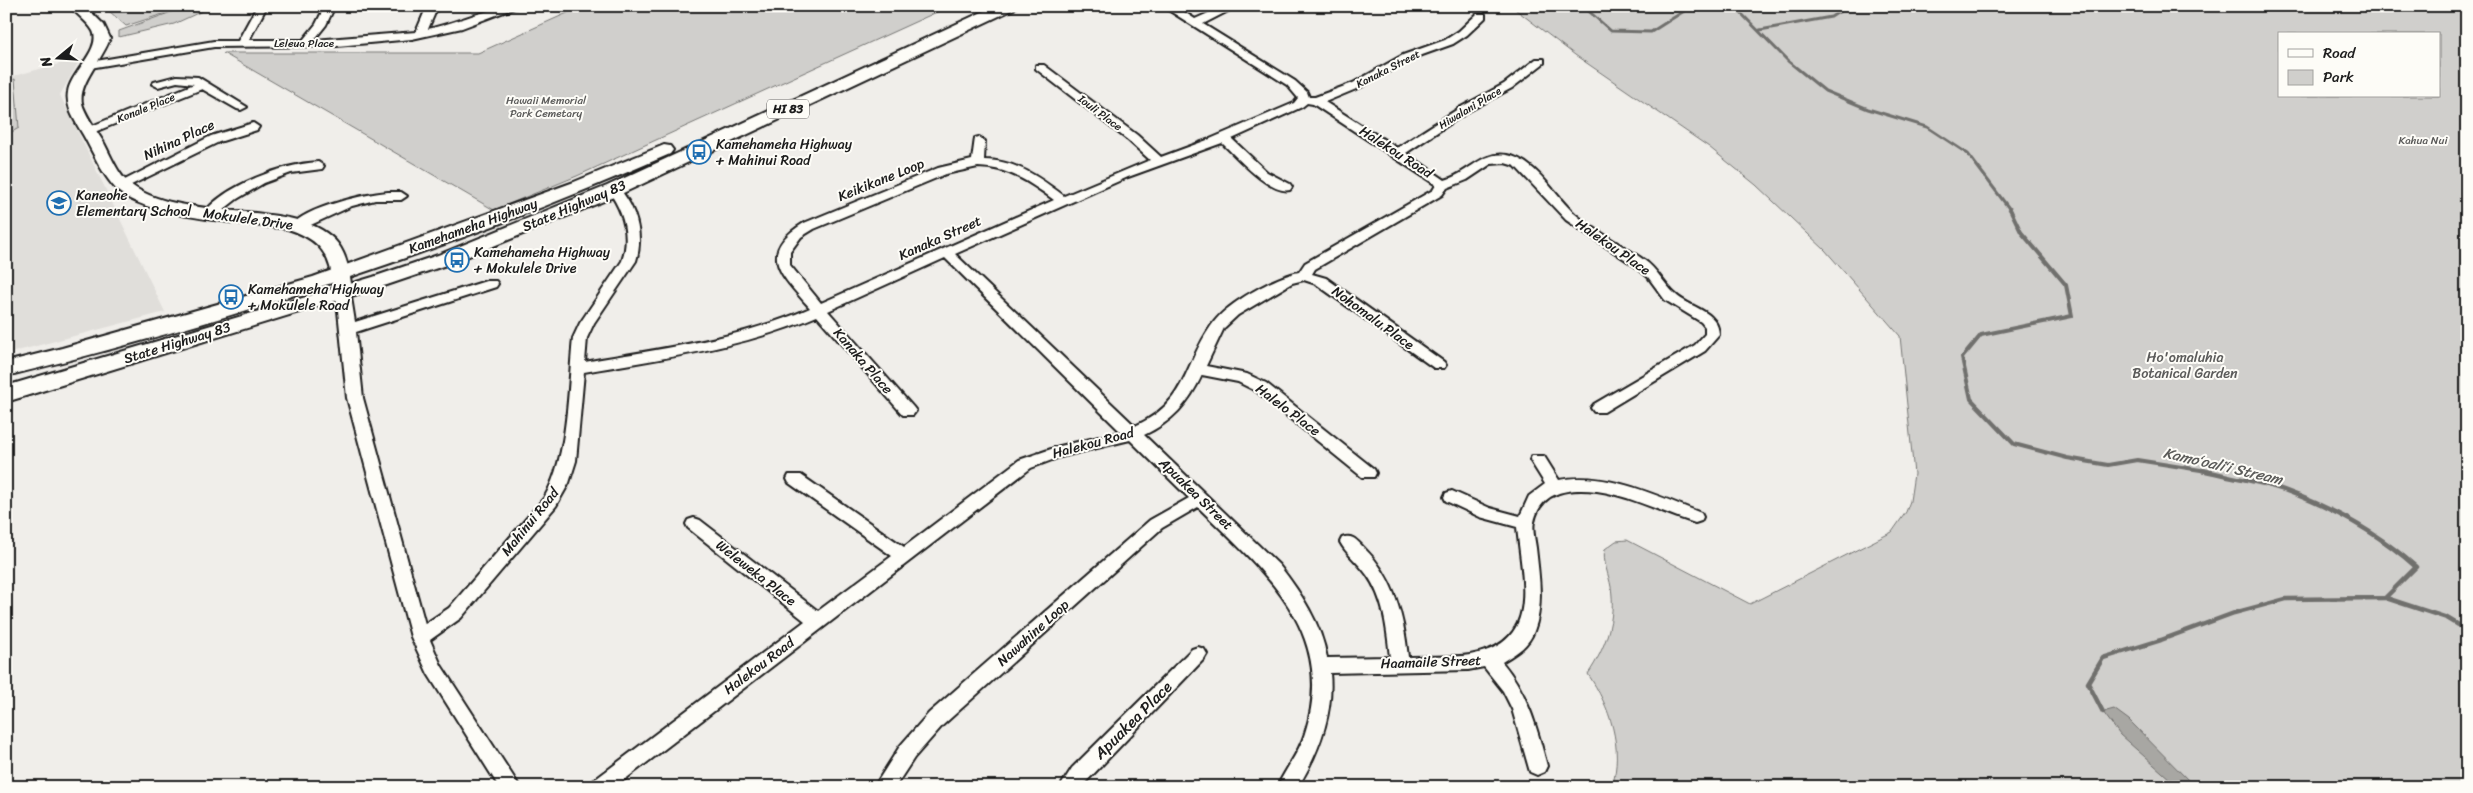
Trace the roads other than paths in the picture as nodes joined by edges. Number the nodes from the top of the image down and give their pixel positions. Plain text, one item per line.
1 (77, 6) edge
2 (262, 6) edge
3 (330, 6) edge
4 (433, 6) edge
5 (975, 6) edge
6 (1008, 6) edge
7 (1167, 6) edge
8 (1233, 6) edge
9 (510, 7) edge
10 (1481, 16) dead end
11 (946, 20) junction
12 (1195, 23) junction
13 (962, 28) junction
14 (421, 34) junction
15 (242, 43) junction
16 (306, 43) junction
17 (1540, 61) dead end
18 (90, 65) junction
19 (1040, 67) dead end
20 (158, 84) dead end
21 (204, 84) junction
22 (1310, 100) junction
23 (241, 107) dead end
24 (253, 127) dead end
25 (88, 130) junction
26 (1224, 138) junction
27 (979, 141) dead end
28 (1398, 153) junction
29 (1158, 161) junction
30 (978, 163) junction
31 (318, 166) dead end
32 (610, 182) junction
33 (121, 185) junction
34 (1442, 185) junction
35 (1286, 186) dead end
36 (402, 196) dead end
37 (1063, 201) junction
38 (209, 214) junction
39 (297, 226) junction
40 (946, 253) junction
41 (1304, 276) junction
42 (342, 282) junction
43 (491, 284) dead end
44 (819, 310) junction
45 (349, 329) junction
46 (1439, 366) dead end
47 (578, 368) junction
48 (6, 369) edge
49 (1198, 369) junction
50 (6, 394) edge
51 (1600, 408) dead end
52 (908, 411) dead end
53 (1134, 434) junction
54 (1538, 460) dead end
55 (1368, 473) dead end
56 (795, 479) dead end
57 (1555, 487) junction
58 (1452, 497) dead end
59 (1200, 499) junction
60 (1695, 517) dead end
61 (1525, 523) junction
62 (694, 524) dead end
63 (1348, 542) dead end
64 (904, 555) junction
65 (818, 621) junction
66 (420, 637) junction
67 (1198, 654) dead end
68 (1489, 660) junction
69 (1400, 664) junction
70 (1321, 666) junction
71 (1536, 766) dead end
72 (510, 787) edge
73 (600, 787) edge
74 (884, 787) edge
75 (1070, 787) edge
76 (1287, 787) edge

1 - 18 street, Mokulele Drive
2 - 15 street
3 - 16 street
4 - 14 street
5 - 11 main road, HI 83
6 - 13 main road, State Highway 83 / HI 83
7 - 12 street, Halekou Road
8 - 12 street
9 - 14 street, Leleua Place
10 - 22 street, Kanaka Street
11 - 13 main road
11 - 32 main road, HI 83
12 - 22 street, Halekou Road
13 - 32 main road, State Highway 83 / HI 83
14 - 16 street, Leleua Place
15 - 16 street, Leleua Place
15 - 18 street, Leleua Place
17 - 28 street, Hiwalani Place
18 - 25 street, Mokulele Drive
19 - 29 street, Iouli Place
20 - 21 street, Konale Place
21 - 23 street, Konale Place
21 - 25 street, Konale Place
22 - 26 street, Kanaka Street
22 - 28 street, Halekou Road
24 - 33 street, Nihina Place
25 - 33 street, Mokulele Drive
26 - 29 street, Kanaka Street
26 - 35 street
27 - 30 street
28 - 34 street, Halekou Road
29 - 37 street, Kanaka Street
30 - 37 street, Keikikane Loop
30 - 44 street, Keikikane Loop
31 - 38 street
32 - 42 main road, State Highway 83 / HI 83
32 - 47 street, Mahinui Road
33 - 38 street, Mokulele Drive
34 - 41 street, Halekou Road
34 - 51 street, Halekou Place
36 - 39 street
37 - 40 street, Kanaka Street
38 - 39 street, Mokulele Drive
39 - 42 street, Mokulele Drive
40 - 44 street, Kanaka Street
40 - 53 street, Apuakea Street
41 - 46 street, Nohomalu Place
41 - 49 street, Halekou Road
42 - 45 street, Mokulele Drive
42 - 48 main road, HI 83
42 - 50 main road, State Highway 83 / HI 83
43 - 45 street
44 - 47 street, Kanaka Street
44 - 52 street, Kanaka Place
45 - 66 street, Mokulele Drive
47 - 66 street, Mahinui Road
49 - 53 street, Halekou Road
49 - 55 street, Halelo Place
53 - 59 street, Apuakea Street
53 - 64 street, Halekou Road
54 - 57 street
56 - 64 street
57 - 60 street, Haamaile Street
57 - 61 street, Haamaile Street
58 - 61 street
59 - 70 street, Apuakea Street
59 - 74 street, Nawahine Loop
61 - 68 street, Haamaile Street
62 - 65 street, Weleweka Place
63 - 69 street
64 - 65 street, Halekou Road
65 - 73 street, Halekou Road
66 - 72 street
67 - 75 street, Apuakea Place
68 - 69 street, Haamaile Street
68 - 71 street
69 - 70 street, Haamaile Street
70 - 76 street, Apuakea Street

